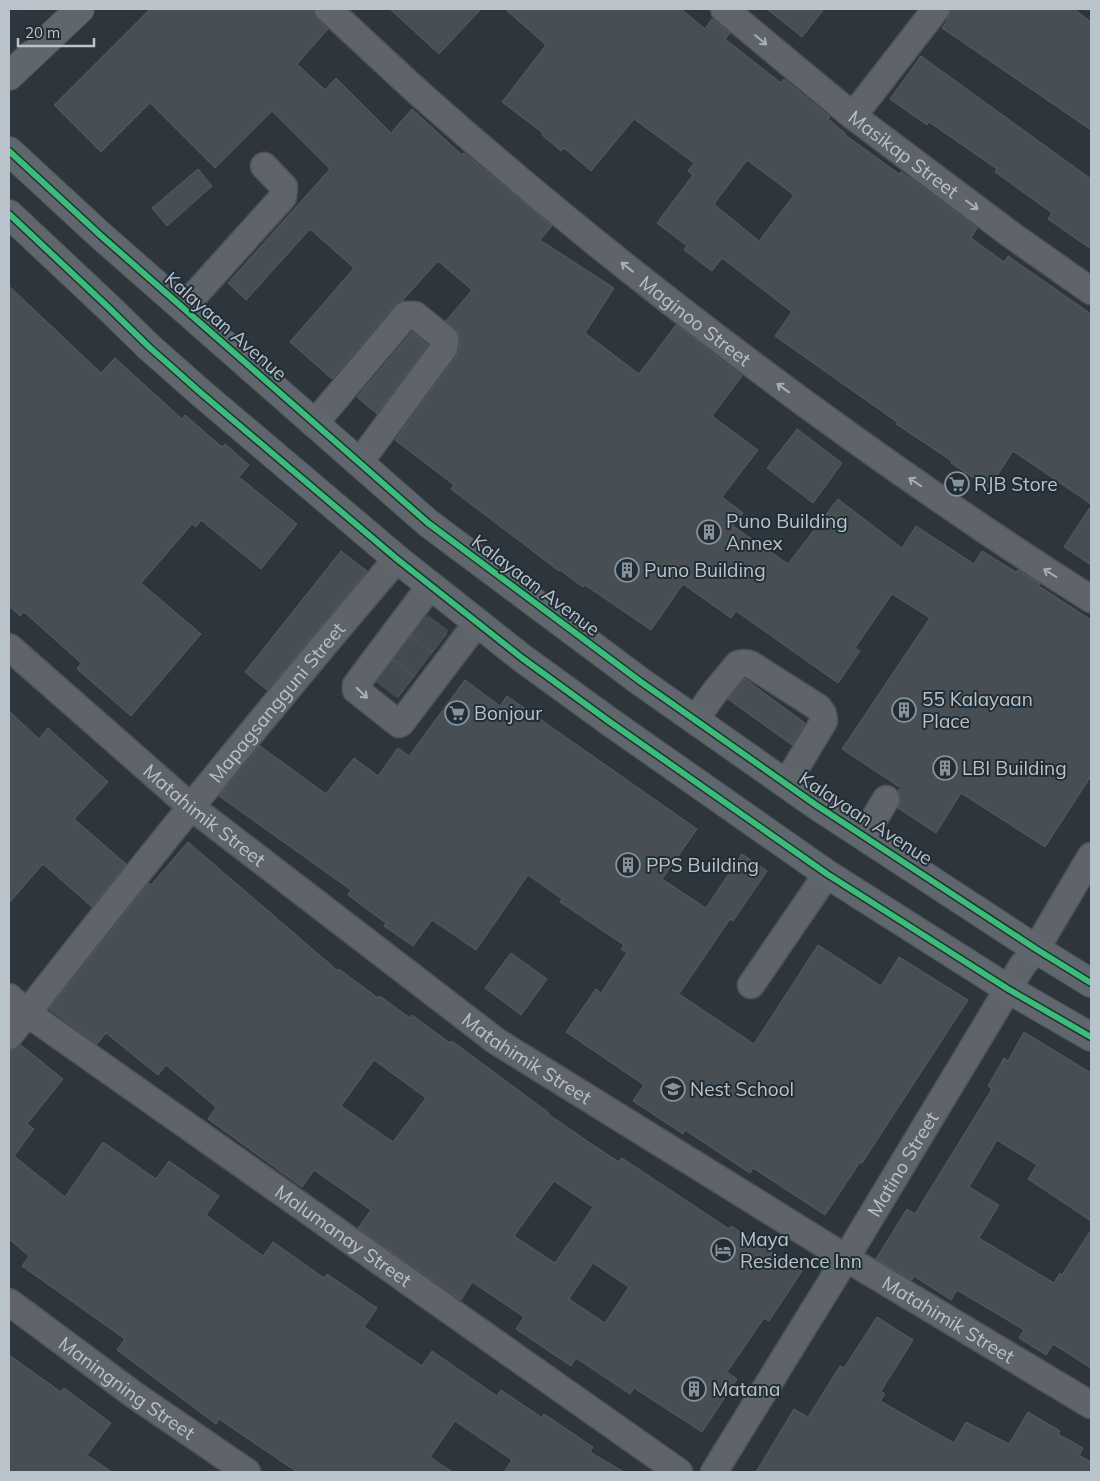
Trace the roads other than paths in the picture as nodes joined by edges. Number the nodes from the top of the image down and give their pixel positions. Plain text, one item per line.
1 (80, 9) edge
2 (328, 9) edge
3 (724, 9) edge
4 (936, 9) edge
5 (9, 76) edge
6 (853, 116) junction
7 (9, 152) edge
8 (264, 166) dead end
9 (9, 214) edge
10 (1091, 291) edge
11 (183, 308) junction
12 (314, 424) junction
13 (359, 463) junction
14 (397, 559) junction
15 (431, 585) junction
16 (1091, 599) edge
17 (477, 623) junction
18 (9, 647) edge
19 (695, 720) junction
20 (786, 784) junction
21 (886, 799) dead end
22 (190, 806) junction
23 (864, 836) junction
24 (1091, 856) edge
25 (827, 874) junction
26 (1036, 949) junction
27 (1091, 983) edge
28 (751, 985) dead end
29 (1008, 989) junction
30 (18, 1005) edge
31 (9, 1036) edge
32 (1091, 1036) edge
33 (846, 1258) junction
34 (9, 1302) edge
35 (1091, 1405) edge
36 (247, 1472) edge
37 (679, 1472) edge
38 (714, 1472) edge

1 - 5 main road
16 -> 2 street, Maginoo Street
3 -> 6 street, Masikap Street
4 - 6 street
6 -> 10 street, Masikap Street
7 - 11 main road, Kalayaan Avenue
8 - 11 street
9 - 14 main road
11 - 12 main road, Kalayaan Avenue
12 - 13 main road, Kalayaan Avenue
12 - 13 street
13 - 19 main road, Kalayaan Avenue
14 - 15 main road
14 - 22 street, Mapagsangguni Street
15 - 17 main road
15 -> 17 street
17 - 25 main road
18 - 22 street, Matahimik Street
19 - 20 main road, Kalayaan Avenue
19 - 20 street
20 - 23 main road, Kalayaan Avenue
21 - 23 street
22 - 30 street, Mapagsangguni Street
22 - 33 street, Matahimik Street
23 - 26 main road, Kalayaan Avenue
24 - 26 street, Matino Street
25 - 28 street
25 - 29 main road
26 - 27 main road, Kalayaan Avenue
26 - 29 street, Matino Street
29 - 32 main road
29 - 33 street, Matino Street
30 - 31 street, Mapagsangguni Street
30 - 37 street, Malumanay Street
33 - 35 street, Matahimik Street
33 - 38 street, Matino Street
34 - 36 street, Maningning Street

